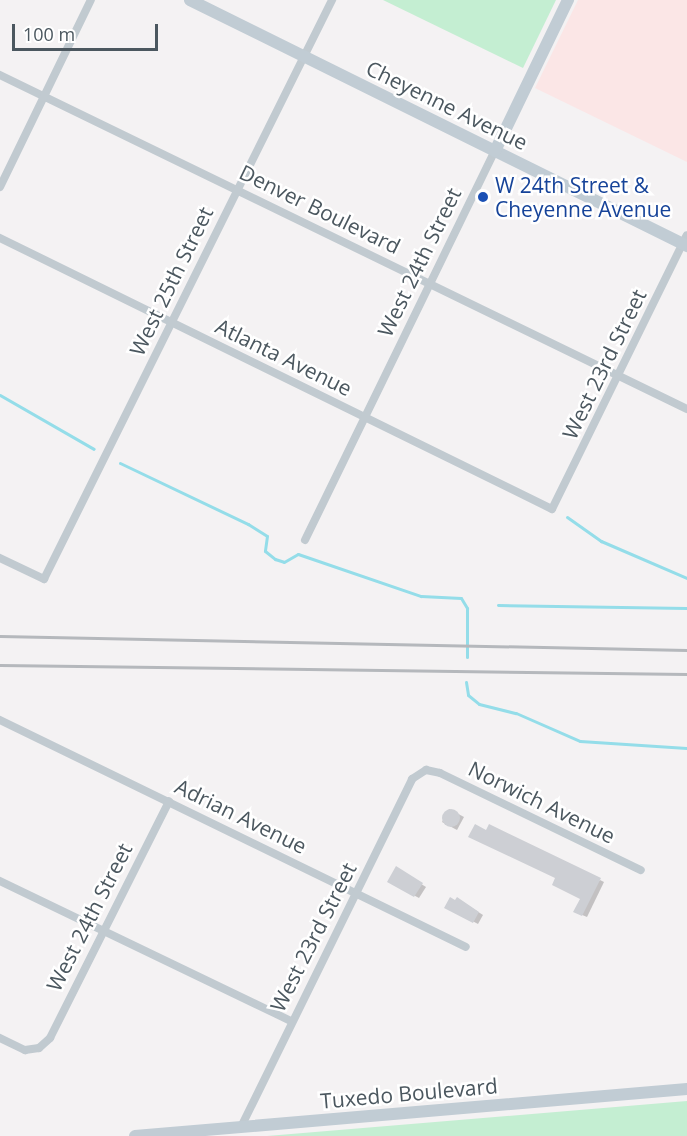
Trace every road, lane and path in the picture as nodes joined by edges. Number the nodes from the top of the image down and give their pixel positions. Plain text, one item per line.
1 (91, 0) edge
2 (190, 0) edge
3 (332, 0) edge
4 (568, 0) edge
5 (304, 56) junction
6 (0, 75) edge
7 (44, 97) junction
8 (495, 151) junction
9 (0, 187) edge
10 (237, 188) junction
11 (0, 238) edge
12 (685, 242) edge
13 (430, 283) junction
14 (170, 322) junction
15 (619, 374) junction
16 (687, 409) edge
17 (364, 416) junction
18 (552, 509) joint
19 (304, 540) dead end
20 (0, 558) edge
21 (0, 720) edge
22 (426, 770) joint
23 (169, 801) junction
24 (641, 870) dead end
25 (0, 881) edge
26 (356, 891) junction
27 (105, 931) junction
28 (466, 947) dead end
29 (291, 1021) junction
30 (0, 1038) edge
31 (687, 1089) edge
32 (241, 1127) junction
33 (135, 1136) edge

1 - 7 street
2 - 5 street, Cheyenne Avenue
3 - 5 street, West 25th Street
4 - 8 street, West 24th Street
5 - 8 street, Cheyenne Avenue
5 - 10 street, West 25th Street
6 - 7 street, Denver Boulevard
7 - 9 street
7 - 10 street, Denver Boulevard
8 - 12 street, Cheyenne Avenue
8 - 13 street, West 24th Street
10 - 13 street, Denver Boulevard
10 - 14 street, West 25th Street
11 - 14 street, Atlanta Avenue
12 - 15 street, West 23rd Street
13 - 15 street, Denver Boulevard
13 - 17 street, West 24th Street
14 - 17 street, Atlanta Avenue
14 - 20 street, West 25th Street
15 - 16 street, Denver Boulevard
15 - 18 street, West 23rd Street
17 - 18 street, Atlanta Avenue
17 - 19 street, West 24th Street
21 - 23 street, Adrian Avenue
22 - 24 street, Norwich Avenue
22 - 26 street, West 23rd Street
23 - 26 street, Adrian Avenue
23 - 27 street, West 24th Street
25 - 27 street
26 - 28 street, Adrian Avenue
26 - 29 street, West 23rd Street
27 - 29 street
27 - 30 street, West 24th Street
29 - 32 street, West 23rd Street
31 - 32 street, Tuxedo Boulevard
32 - 33 street, Tuxedo Boulevard

